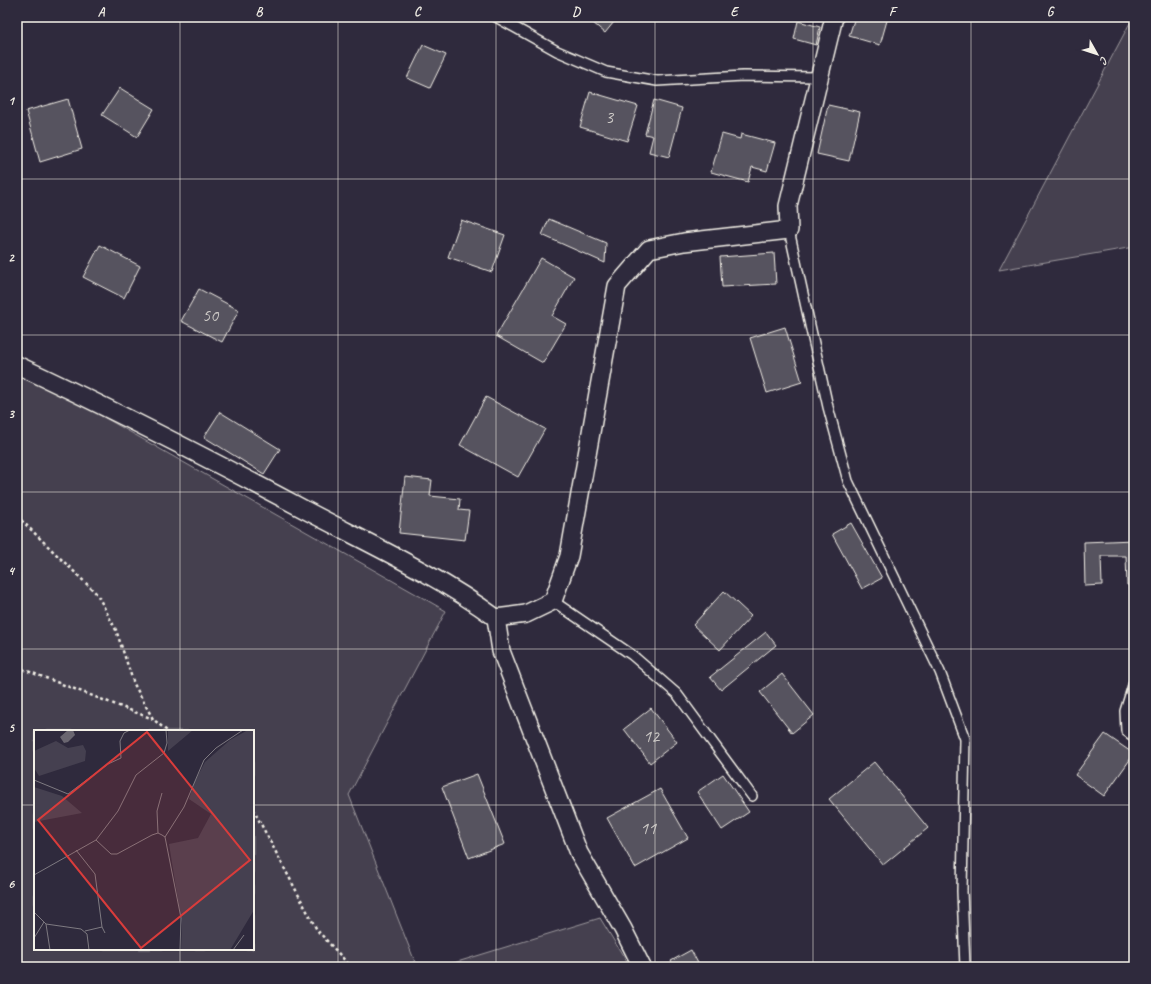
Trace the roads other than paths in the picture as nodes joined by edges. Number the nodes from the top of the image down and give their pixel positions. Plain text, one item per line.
1 (496, 17) edge
2 (834, 17) edge
3 (820, 77) junction
4 (788, 230) junction
5 (17, 365) edge
6 (553, 601) junction
7 (496, 618) junction
8 (1134, 682) edge
9 (1134, 737) edge
10 (752, 796) dead end
11 (642, 967) edge
12 (965, 967) edge

1 - 3 lane
2 - 3 street
3 - 4 street
4 - 6 street
4 - 12 lane
5 - 7 street
6 - 7 street
6 - 10 lane
7 - 11 street
8 - 9 lane

